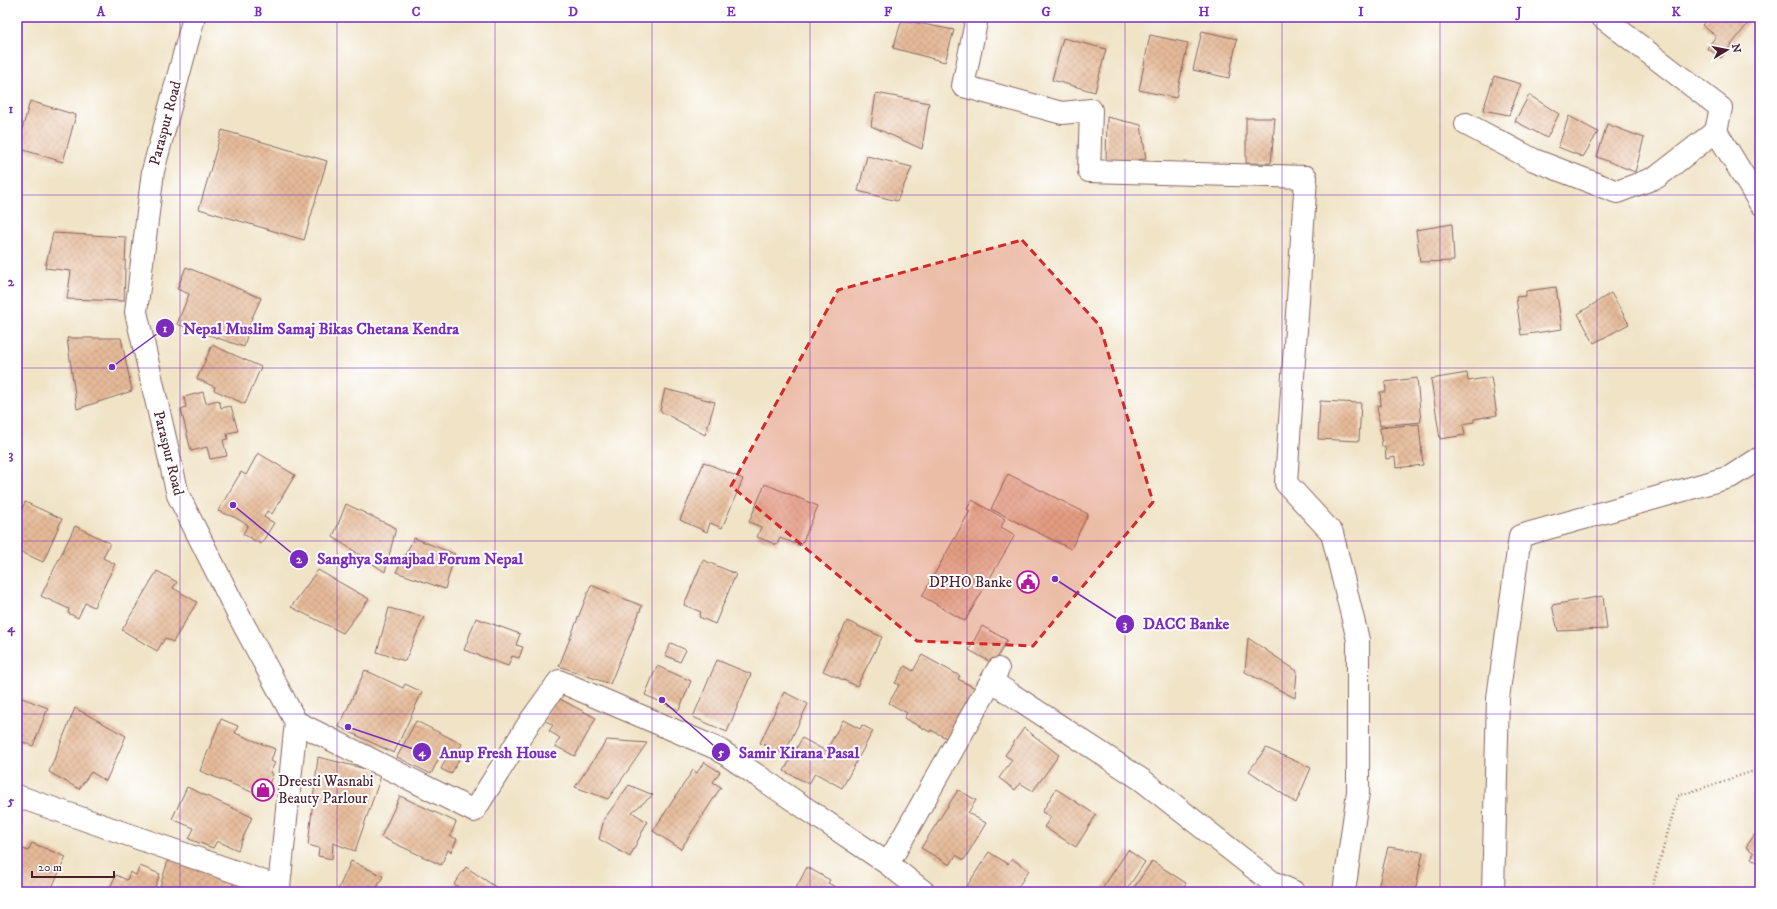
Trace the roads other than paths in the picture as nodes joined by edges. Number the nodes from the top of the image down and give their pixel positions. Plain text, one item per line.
1 (194, 17) edge
2 (977, 17) edge
3 (1602, 17) edge
4 (1466, 124) dead end
5 (1716, 132) junction
6 (1760, 202) edge
7 (1760, 458) edge
8 (296, 722) junction
9 (17, 796) edge
10 (888, 864) junction
11 (279, 889) edge
12 (924, 892) edge
13 (1294, 892) edge
14 (1344, 892) edge
15 (1493, 892) edge

1 - 8 street, Paraspur Road
2 - 14 street
3 - 5 street
4 - 5 street
5 - 6 street
7 - 15 street
8 - 10 street
8 - 11 street
9 - 11 street
10 - 12 street
10 - 13 street

